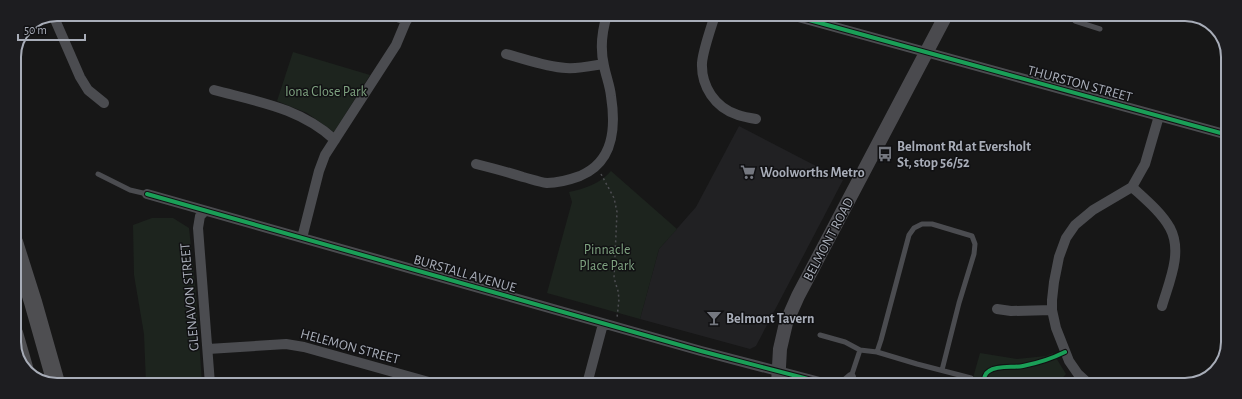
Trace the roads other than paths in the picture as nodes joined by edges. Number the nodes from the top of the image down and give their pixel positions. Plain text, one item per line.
1 (56, 21) edge
2 (406, 21) edge
3 (604, 21) edge
4 (713, 21) edge
5 (815, 21) edge
6 (943, 21) edge
7 (1075, 21) dead end
8 (1100, 29) dead end
9 (926, 53) junction
10 (506, 54) dead end
11 (603, 64) junction
12 (214, 90) dead end
13 (104, 103) dead end
14 (1159, 116) junction
15 (756, 119) dead end
16 (1221, 134) edge
17 (335, 140) junction
18 (476, 164) dead end
19 (98, 174) dead end
20 (1132, 187) junction
21 (147, 194) joint
22 (206, 211) junction
23 (302, 238) junction
24 (21, 264) edge
25 (1162, 306) dead end
26 (997, 309) dead end
27 (1052, 310) junction
28 (603, 324) junction
29 (820, 335) dead end
30 (208, 348) junction
31 (860, 350) junction
32 (877, 352) junction
33 (942, 370) junction
34 (851, 377) edge
35 (54, 378) edge
36 (210, 378) edge
37 (402, 378) edge
38 (589, 378) edge
39 (778, 378) edge
40 (970, 378) dead end
41 (1082, 378) edge

1 - 13 street
2 - 17 street
3 - 11 street
4 - 15 street
5 - 9 street, THURSTON STREET
6 - 9 main road, BELMONT ROAD
7 - 8 lane
9 - 14 street, THURSTON STREET
9 - 39 main road, BELMONT ROAD
10 - 11 street
11 - 18 street
12 - 17 street
14 - 16 street, THURSTON STREET
14 - 20 street
17 - 23 street
19 - 21 lane
20 - 25 street
20 - 27 street
21 - 22 street, BURSTALL AVENUE
22 - 23 street, BURSTALL AVENUE
22 - 30 street, GLENAVON STREET
23 - 28 street, BURSTALL AVENUE
24 - 35 highway
26 - 27 street
27 - 41 street
28 - 38 street
28 - 39 street, BURSTALL AVENUE
29 - 31 lane
30 - 36 street, GLENAVON STREET
30 - 37 street, HELEMON STREET
31 - 32 lane
31 - 34 lane
32 - 33 lane
32 - 33 lane
33 - 40 lane

